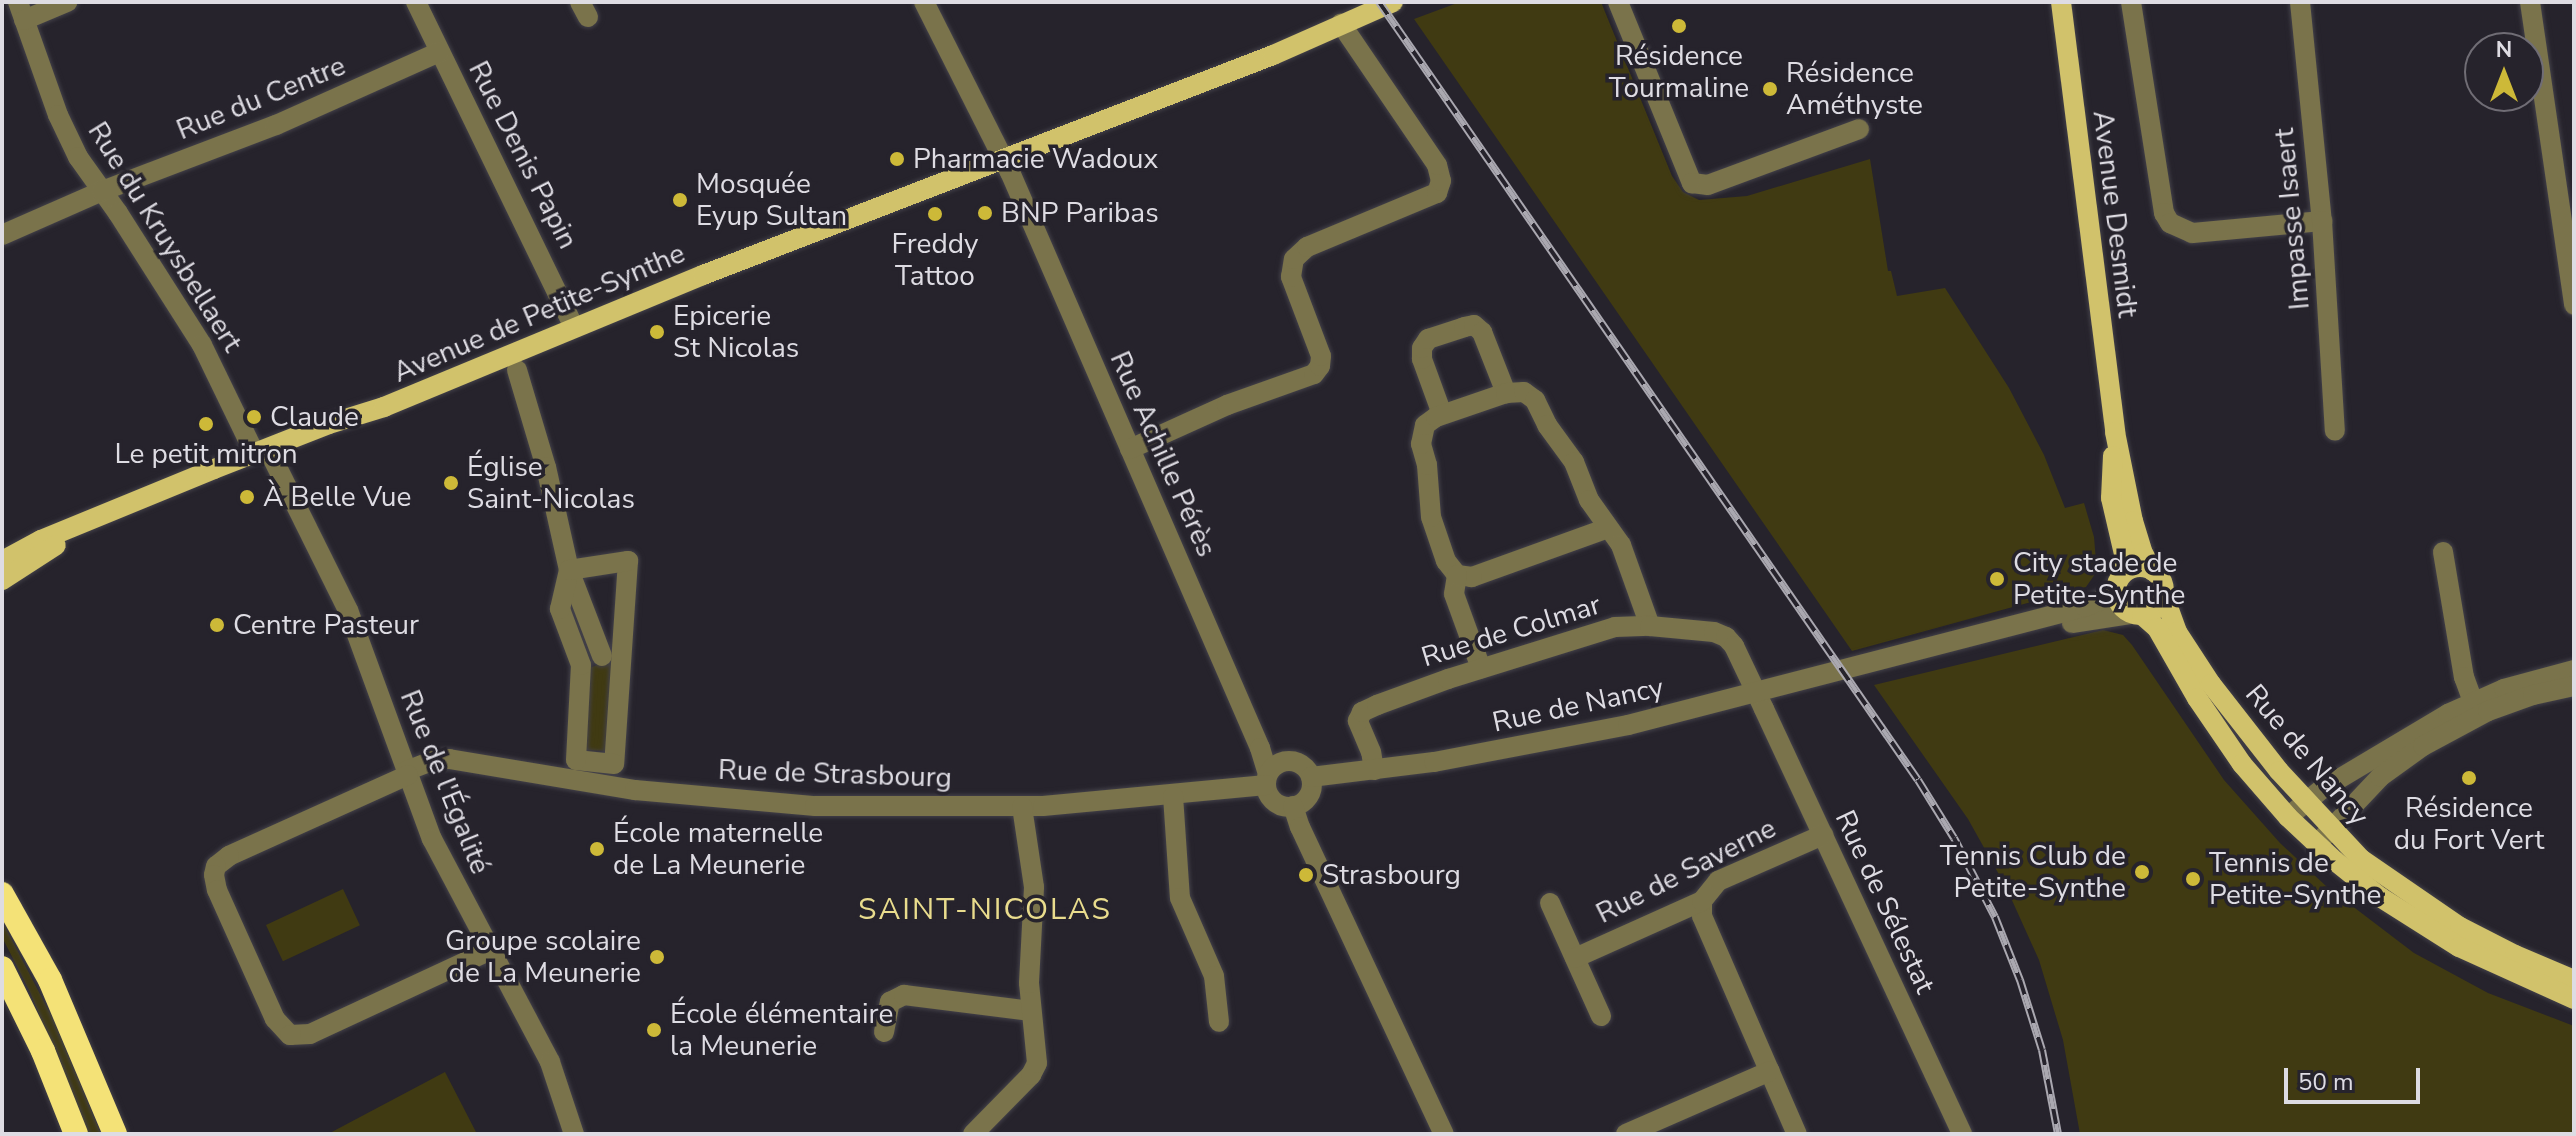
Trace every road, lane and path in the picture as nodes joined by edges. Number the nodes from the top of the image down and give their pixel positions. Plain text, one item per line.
1 (67, 2) edge
2 (924, 2) edge
3 (1393, 2) edge
4 (1618, 2) edge
5 (2061, 2) edge
6 (2131, 2) edge
7 (2300, 2) edge
8 (2530, 2) edge
9 (424, 5) edge
10 (21, 11) edge
11 (1341, 24) junction
12 (439, 52) junction
13 (1859, 129) dead end
14 (1002, 157) junction
15 (102, 191) junction
16 (2322, 221) junction
17 (2, 235) edge
18 (2574, 305) edge
19 (574, 327) junction
20 (517, 370) dead end
21 (1506, 393) junction
22 (1442, 414) junction
23 (2335, 431) dead end
24 (2115, 432) junction
25 (1130, 449) junction
26 (261, 451) junction
27 (106, 514) junction
28 (1608, 528) junction
29 (2443, 552) dead end
30 (2, 561) edge
31 (569, 570) junction
32 (2153, 571) junction
33 (1457, 575) junction
34 (2, 580) edge
35 (2120, 580) junction
36 (2164, 596) junction
37 (2137, 614) junction
38 (1650, 626) junction
39 (622, 648) junction
40 (602, 656) junction
41 (581, 665) junction
42 (1481, 668) junction
43 (1853, 669) junction
44 (2574, 670) edge
45 (2574, 686) edge
46 (1756, 694) junction
47 (2475, 708) junction
48 (1374, 770) junction
49 (592, 772) junction
50 (407, 773) junction
51 (1311, 777) junction
52 (1267, 780) junction
53 (1173, 796) junction
54 (2305, 801) junction
55 (1293, 806) junction
56 (1022, 807) junction
57 (2288, 817) junction
58 (1823, 835) junction
59 (2323, 837) junction
60 (2, 894) edge
61 (1702, 901) junction
62 (1550, 903) dead end
63 (491, 950) junction
64 (1575, 958) junction
65 (2, 968) edge
66 (2574, 980) edge
67 (2574, 999) edge
68 (1031, 1011) junction
69 (1601, 1016) dead end
70 (1219, 1022) dead end
71 (884, 1032) dead end
72 (1770, 1071) junction
73 (76, 1134) edge
74 (115, 1134) edge
75 (574, 1134) edge
76 (973, 1134) edge
77 (1444, 1134) edge
78 (1626, 1134) edge
79 (1797, 1134) edge
80 (1962, 1134) edge

1 - 10 street
2 - 14 street, Rue Achille Pérès
3 - 11 main road, Avenue de Petite-Synthe
4 - 13 street
5 - 24 main road, Avenue Desmidt
6 - 16 street
7 - 16 street, Impasse Isaert
8 - 18 street
9 - 12 street, Rue Denis Papin
10 - 15 street, Rue du Kruysbellaert
11 - 14 main road, Avenue de Petite-Synthe
11 - 25 street
12 - 15 street, Rue du Centre
12 - 19 street, Rue Denis Papin
14 - 19 main road, Avenue de Petite-Synthe
14 - 25 street, Rue Achille Pérès
15 - 17 street, Rue du Centre
15 - 26 street, Rue du Kruysbellaert
16 - 23 street, Impasse Isaert
19 - 26 main road, Avenue de Petite-Synthe
20 - 31 street
21 - 22 street
21 - 22 street
21 - 28 street
22 - 33 street
24 - 32 main road, Avenue Desmidt
24 - 35 main road, Avenue Desmidt
25 - 52 street, Rue Achille Pérès
26 - 27 main road, Avenue de Petite-Synthe
26 - 50 street, Rue de l'Égalité
27 - 30 main road, Avenue de Petite-Synthe
27 - 34 main road, Avenue de Petite-Synthe
28 - 33 street
28 - 38 street
29 - 47 street
31 - 39 street
31 - 40 street
31 - 41 street
32 - 35 main road
32 - 36 main road
33 - 42 street
35 - 37 main road
35 - 43 street, Rue de Nancy
36 - 37 main road
36 - 54 main road, Rue de Nancy
37 - 43 street, Rue de Nancy
37 - 57 main road, Rue de Nancy
38 - 42 street, Rue de Colmar
38 - 46 street, Rue de Colmar
39 - 40 street
39 - 49 street
40 - 41 street
41 - 49 street
42 - 48 street, Rue de Colmar
43 - 46 street, Rue de Nancy
44 - 47 street
45 - 47 street
46 - 48 street, Rue de Nancy
46 - 58 street, Rue de Sélestat
47 - 54 street
47 - 59 street
48 - 51 street, Rue de Nancy
49 - 50 street, Rue de Strasbourg
49 - 56 street, Rue de Strasbourg
50 - 63 street, Rue de l'Égalité
50 - 63 street, Rue de Strasbourg
51 - 52 street
51 - 55 street
52 - 53 street, Rue de Strasbourg
52 - 55 street
53 - 56 street, Rue de Strasbourg
53 - 70 street
54 - 57 street
54 - 59 main road, Rue de Nancy
55 - 77 street
56 - 68 street
57 - 59 main road, Rue de Nancy
58 - 61 street, Rue de Saverne
58 - 80 street, Rue de Sélestat
59 - 66 main road, Rue de Nancy
59 - 67 main road, Rue de Nancy
60 - 74 highway
61 - 64 street, Rue de Saverne
61 - 72 street
62 - 64 street, Rue de Saverne
63 - 75 street, Rue de l'Égalité
64 - 69 street, Rue de Saverne
65 - 73 highway
68 - 71 street
68 - 76 street
72 - 78 street
72 - 79 street

